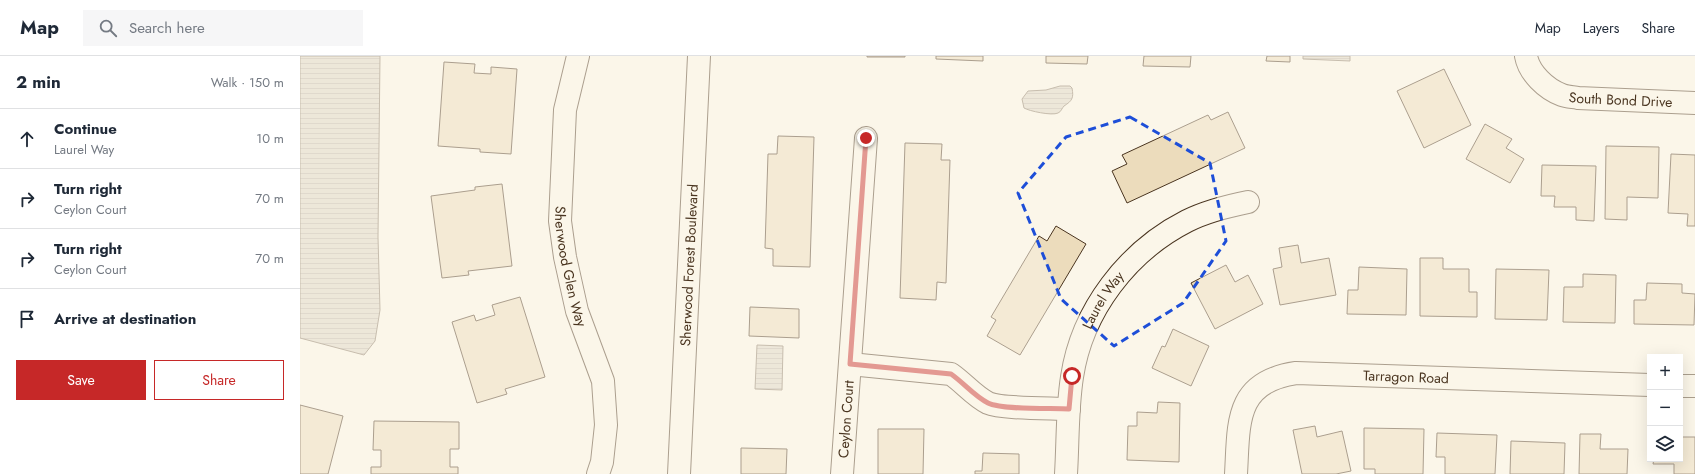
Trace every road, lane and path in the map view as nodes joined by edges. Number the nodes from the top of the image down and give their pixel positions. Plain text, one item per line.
1 (578, 56) edge
2 (699, 56) edge
3 (1526, 56) edge
4 (1695, 103) edge
5 (866, 138) dead end
6 (1248, 202) dead end
7 (850, 364) junction
8 (1647, 384) edge
9 (1683, 386) edge
10 (1695, 386) edge
11 (1069, 409) junction
12 (598, 474) edge
13 (678, 474) edge
14 (842, 474) edge
15 (1066, 474) edge
16 (1236, 474) edge

1 - 12 street, Sherwood Glen Way
2 - 13 street, Sherwood Forest Boulevard
3 - 4 street, South Bond Drive
5 - 7 street, Ceylon Court
6 - 11 street, Laurel Way
7 - 11 street, Ceylon Court
7 - 14 street, Ceylon Court
8 - 16 street, Tarragon Road
9 - 10 street
11 - 15 street, Laurel Way

